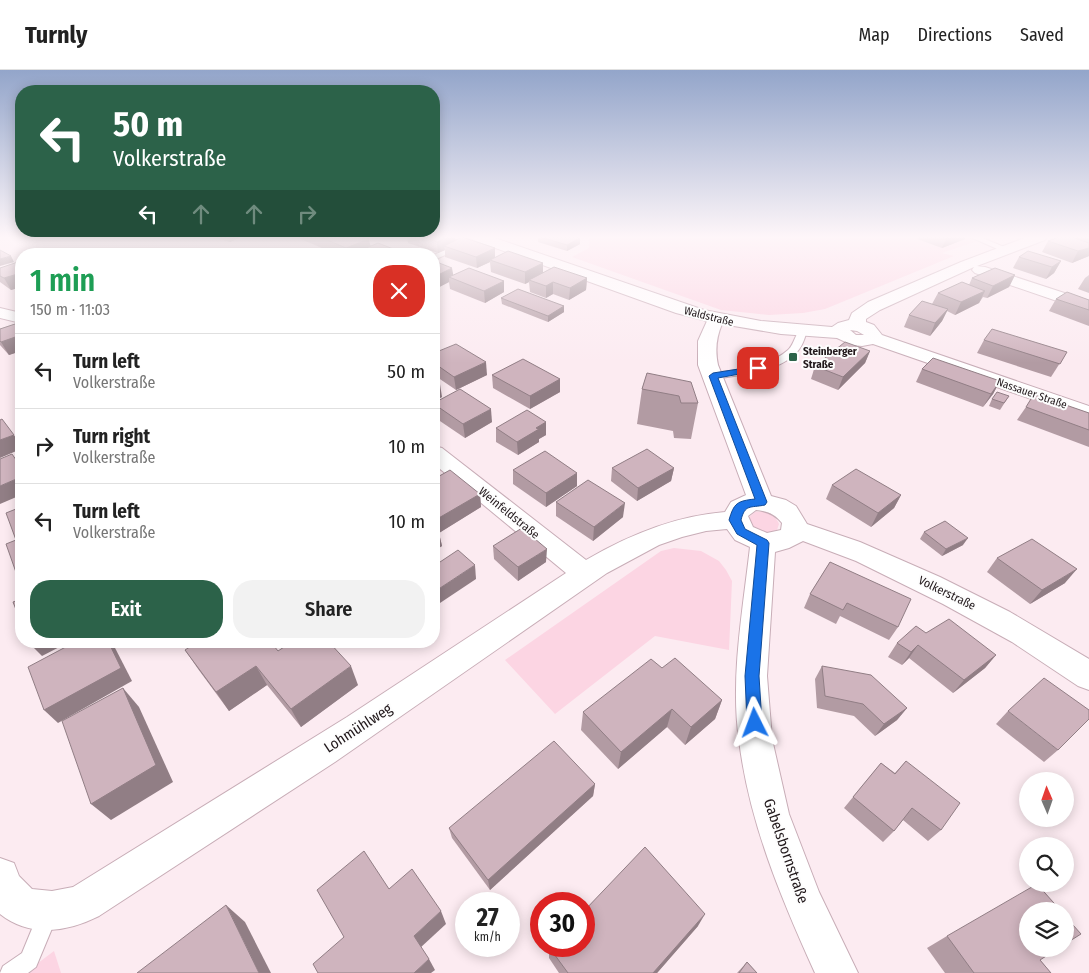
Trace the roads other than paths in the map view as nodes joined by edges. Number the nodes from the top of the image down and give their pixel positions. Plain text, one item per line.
1 (592, 279) edge
2 (934, 279) edge
3 (1007, 279) edge
4 (1089, 307) edge
5 (0, 313) edge
6 (15, 317) edge
7 (716, 319) junction
8 (858, 321) junction
9 (803, 331) junction
10 (841, 333) junction
11 (882, 340) junction
12 (713, 376) junction
13 (1089, 412) edge
14 (440, 458) edge
15 (761, 502) junction
16 (735, 520) junction
17 (795, 530) junction
18 (763, 543) junction
19 (585, 574) junction
20 (1089, 676) edge
21 (0, 877) edge
22 (49, 912) junction
23 (30, 967) edge
24 (10, 973) edge
25 (837, 973) edge

1 - 7 street, Waldstraße
2 - 8 street
3 - 4 street
5 - 6 street
7 - 9 street, Waldstraße
7 - 12 street
8 - 10 street
8 - 11 street
9 - 10 street
9 - 12 lane
10 - 11 street
11 - 13 street, Nassauer Straße
12 - 15 street
14 - 19 street, Weinfeldstraße
15 - 16 street
15 - 17 street
16 - 18 street
16 - 19 street, Lohmühlweg
17 - 18 street
17 - 20 street, Volkerstraße
18 - 25 street, Gabelsbornstraße
19 - 22 street, Lohmühlweg
21 - 22 street
22 - 23 lane
23 - 24 lane

